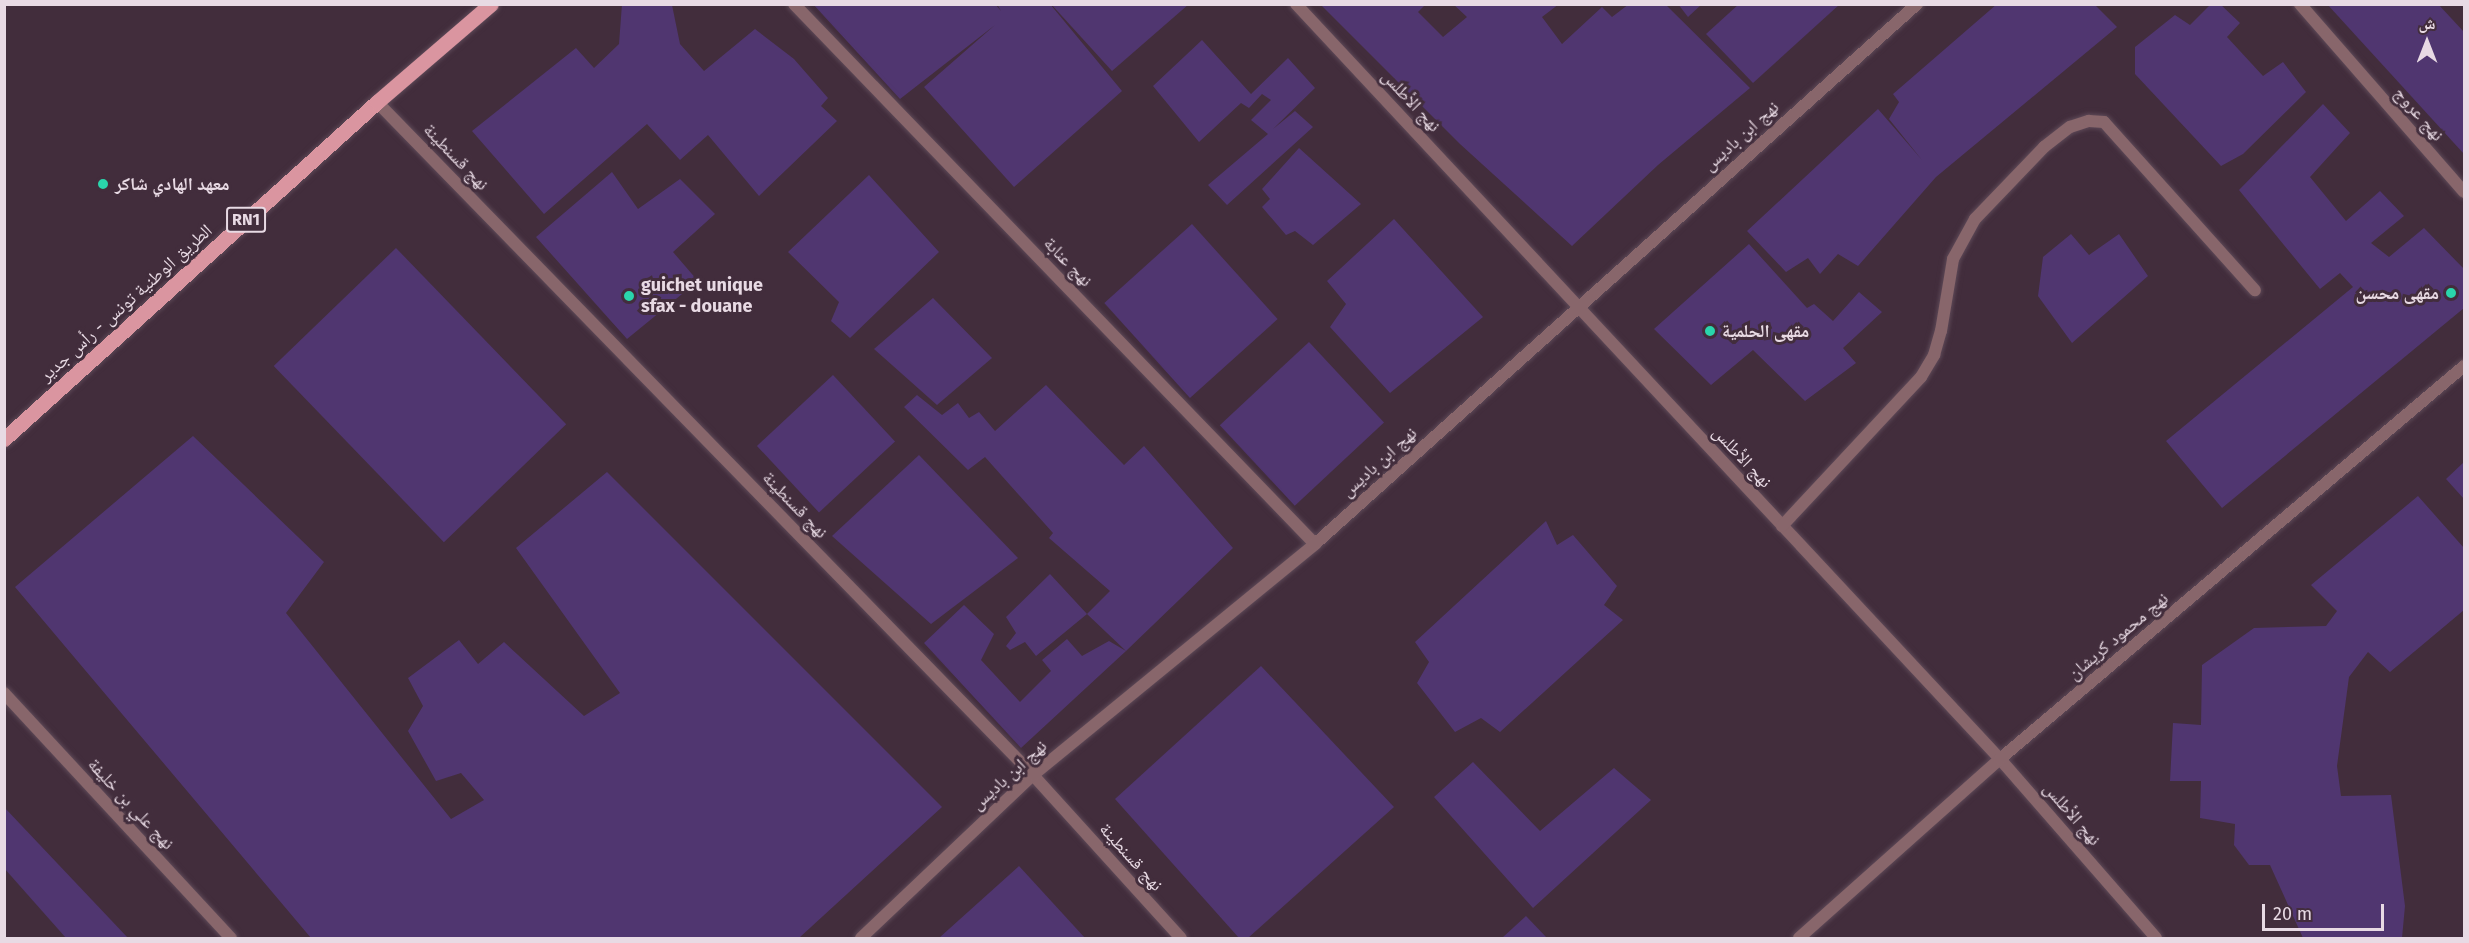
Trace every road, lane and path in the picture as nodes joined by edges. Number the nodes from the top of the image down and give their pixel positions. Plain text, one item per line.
1 (491, 4) edge
2 (794, 4) edge
3 (1296, 4) edge
4 (1917, 4) edge
5 (2300, 4) edge
6 (377, 102) junction
7 (2464, 192) edge
8 (2255, 290) dead end
9 (1576, 306) junction
10 (2464, 366) edge
11 (4, 439) edge
12 (1782, 526) junction
13 (1316, 544) junction
14 (4, 693) edge
15 (2000, 759) junction
16 (1033, 775) junction
17 (231, 939) edge
18 (861, 939) edge
19 (1181, 939) edge
20 (1799, 939) edge
21 (2156, 939) edge

1 - 6 main road, الطريق الوطنية تونس - رأس جدير / RN1
2 - 13 street, نهج عنابة
3 - 9 street, نهج الأطلس
4 - 9 street, نهج ابن باديس
5 - 7 street, نهج عروج
6 - 11 main road, الطريق الوطنية تونس - رأس جدير / RN1
6 - 16 street, نهج قسنطينة
8 - 12 street
9 - 12 street, نهج الأطلس
9 - 13 street, نهج ابن باديس
10 - 15 street, نهج محمود كريشان
12 - 15 street, نهج الأطلس
13 - 16 street, نهج ابن باديس
14 - 17 street, نهج علي بن خليفة
15 - 20 street, نهج محمود كريشان
15 - 21 street, نهج الأطلس
16 - 18 street, نهج ابن باديس
16 - 19 street, نهج قسنطينة

